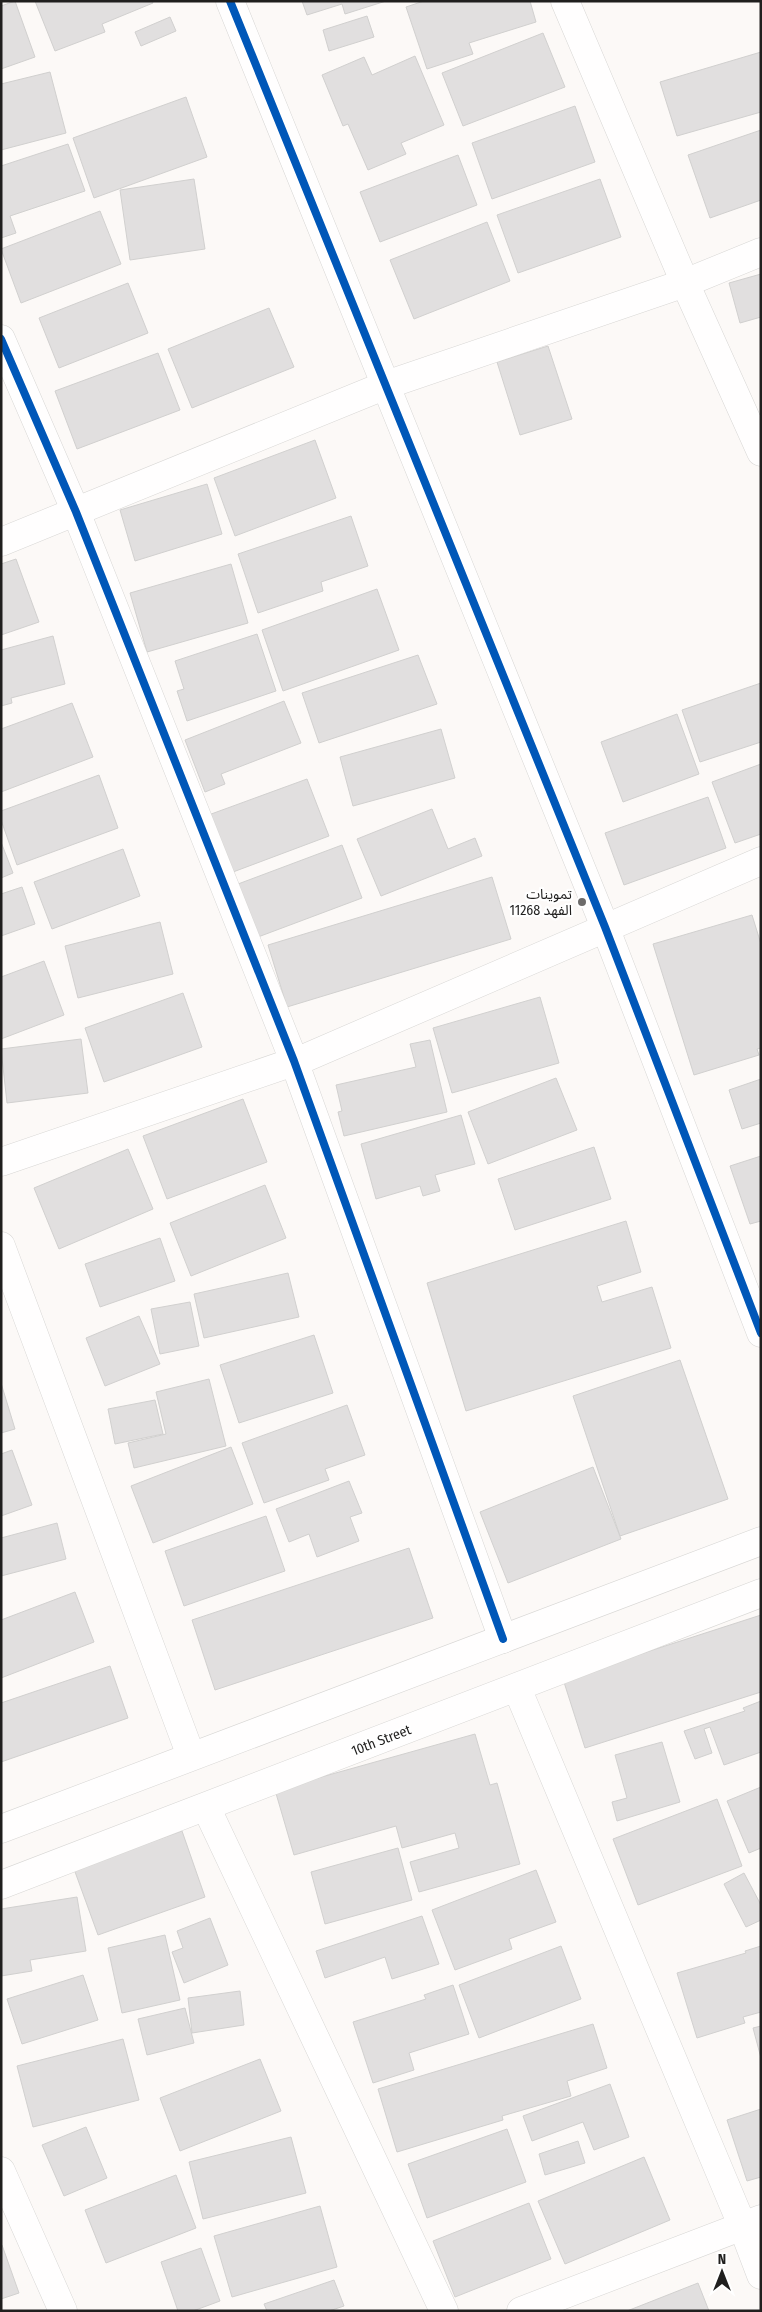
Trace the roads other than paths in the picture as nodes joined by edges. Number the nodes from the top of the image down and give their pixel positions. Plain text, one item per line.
1 (230, 1) edge
2 (566, 1) edge
3 (761, 252) edge
4 (685, 283) junction
5 (1, 339) edge
6 (386, 385) junction
7 (761, 452) edge
8 (76, 512) junction
9 (1, 542) edge
10 (761, 861) edge
11 (605, 927) junction
12 (294, 1061) junction
13 (1, 1162) edge
14 (1, 1246) edge
15 (761, 1333) edge
16 (761, 1541) edge
17 (761, 1593) edge
18 (503, 1638) junction
19 (517, 1688) junction
20 (191, 1756) junction
21 (206, 1807) junction
22 (1, 1828) edge
23 (1, 1886) edge
24 (1, 2171) edge
25 (752, 2222) edge
26 (761, 2275) edge
27 (64, 2311) edge
28 (444, 2311) edge
29 (521, 2311) edge

1 - 6 street
2 - 4 street
3 - 4 street
4 - 6 street
4 - 7 street
5 - 8 street
6 - 8 street
6 - 11 street
8 - 9 street
8 - 12 street
10 - 11 street
11 - 12 street
11 - 15 street
12 - 13 street
12 - 18 street
14 - 20 street
16 - 18 street
17 - 19 street, 10th Street
18 - 20 street
19 - 21 street, 10th Street
19 - 25 street
20 - 22 street
21 - 23 street, 10th Street
21 - 28 street
24 - 27 street
25 - 26 street
25 - 29 street

